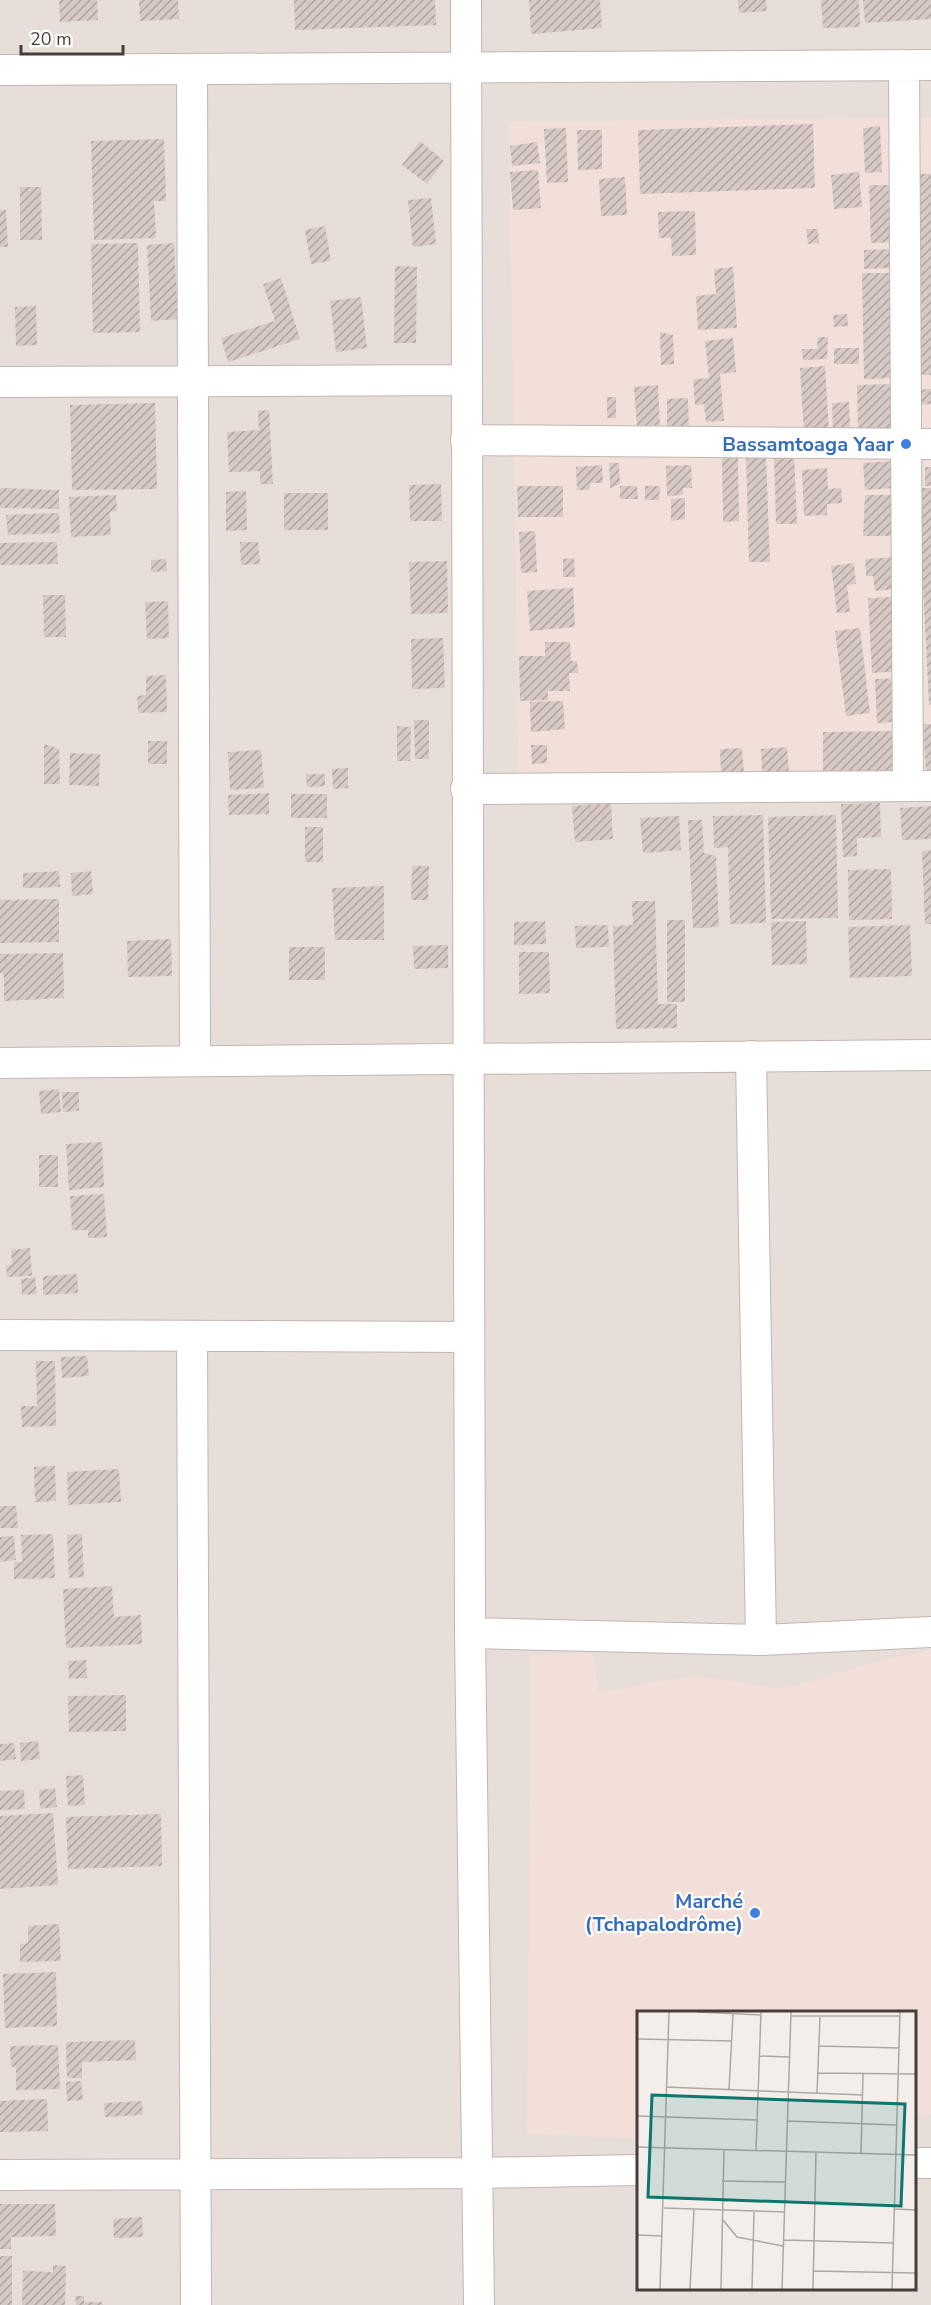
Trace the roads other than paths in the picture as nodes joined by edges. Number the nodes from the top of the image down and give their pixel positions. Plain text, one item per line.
1 (466, 0) edge
2 (917, 65) edge
3 (466, 69) junction
4 (0, 70) edge
5 (192, 70) junction
6 (465, 380) junction
7 (193, 381) junction
8 (0, 382) edge
9 (466, 440) junction
10 (918, 444) edge
11 (919, 786) edge
12 (466, 789) junction
13 (931, 1055) edge
14 (751, 1056) junction
15 (467, 1058) junction
16 (195, 1059) junction
17 (0, 1062) edge
18 (0, 1335) edge
19 (192, 1336) junction
20 (469, 1337) junction
21 (931, 1632) edge
22 (470, 1634) junction
23 (761, 1640) junction
24 (637, 2170) edge
25 (196, 2173) junction
26 (476, 2173) junction
27 (0, 2175) edge
28 (196, 2305) edge
29 (479, 2305) edge

1 - 3 street
2 - 3 street
2 - 10 street
3 - 5 street
3 - 6 street
4 - 5 street
5 - 7 street
6 - 7 street
6 - 9 street
7 - 8 street
7 - 16 street
9 - 10 street
9 - 12 street
10 - 11 street
11 - 12 street
12 - 15 street
13 - 14 street
14 - 15 street
14 - 23 street
15 - 16 street
15 - 20 street
16 - 17 street
18 - 19 street
19 - 20 street
19 - 25 street
20 - 22 street
21 - 23 street
22 - 23 street
22 - 26 street
24 - 26 street
25 - 26 street
25 - 27 street
25 - 28 street
26 - 29 street

